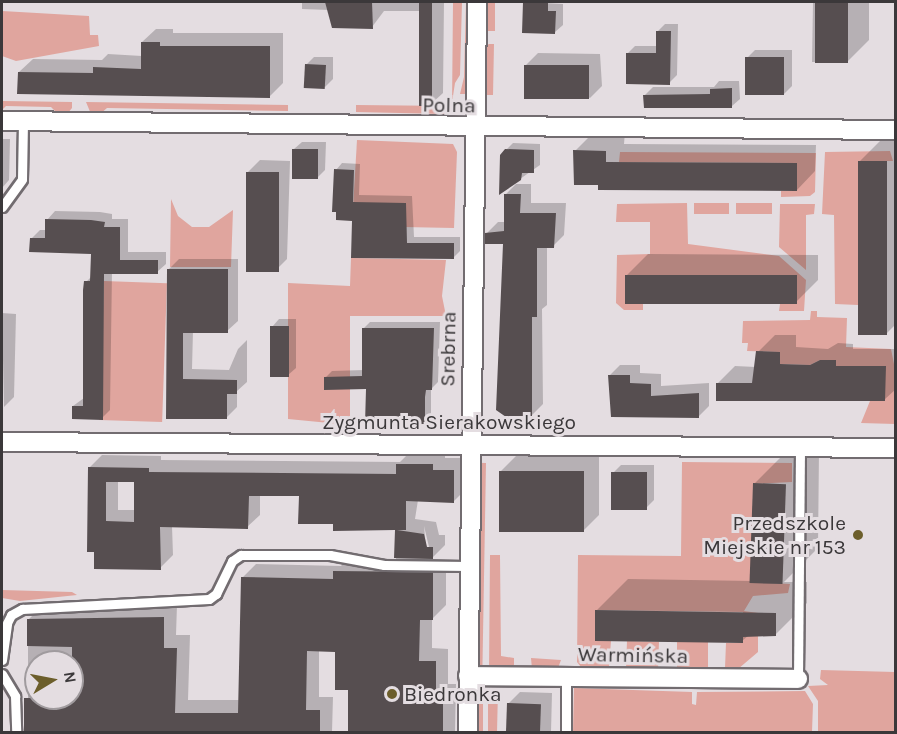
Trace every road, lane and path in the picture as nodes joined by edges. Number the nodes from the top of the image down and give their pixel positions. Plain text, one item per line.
1 (477, 2) edge
2 (2, 121) edge
3 (22, 122) junction
4 (475, 127) junction
5 (896, 130) edge
6 (2, 207) edge
7 (2, 442) edge
8 (469, 444) junction
9 (896, 448) edge
10 (800, 449) junction
11 (468, 566) junction
12 (2, 660) edge
13 (2, 674) edge
14 (468, 676) junction
15 (566, 677) junction
16 (798, 679) joint
17 (16, 732) edge
18 (468, 732) edge
19 (566, 732) edge

1 - 4 street, Srebrna
2 - 3 street, Polna
3 - 4 street, Polna
3 - 6 lane
4 - 5 street, Polna
4 - 8 street, Srebrna
7 - 8 street, Zygmunta Sierakowskiego
8 - 10 street, Zygmunta Sierakowskiego
8 - 11 street, Srebrna
9 - 10 street, Zygmunta Sierakowskiego
10 - 16 lane
11 - 12 lane
11 - 14 street, Srebrna
13 - 17 lane
14 - 15 street, Warmińska
14 - 18 street, Srebrna
15 - 16 street, Warmińska
15 - 19 lane

